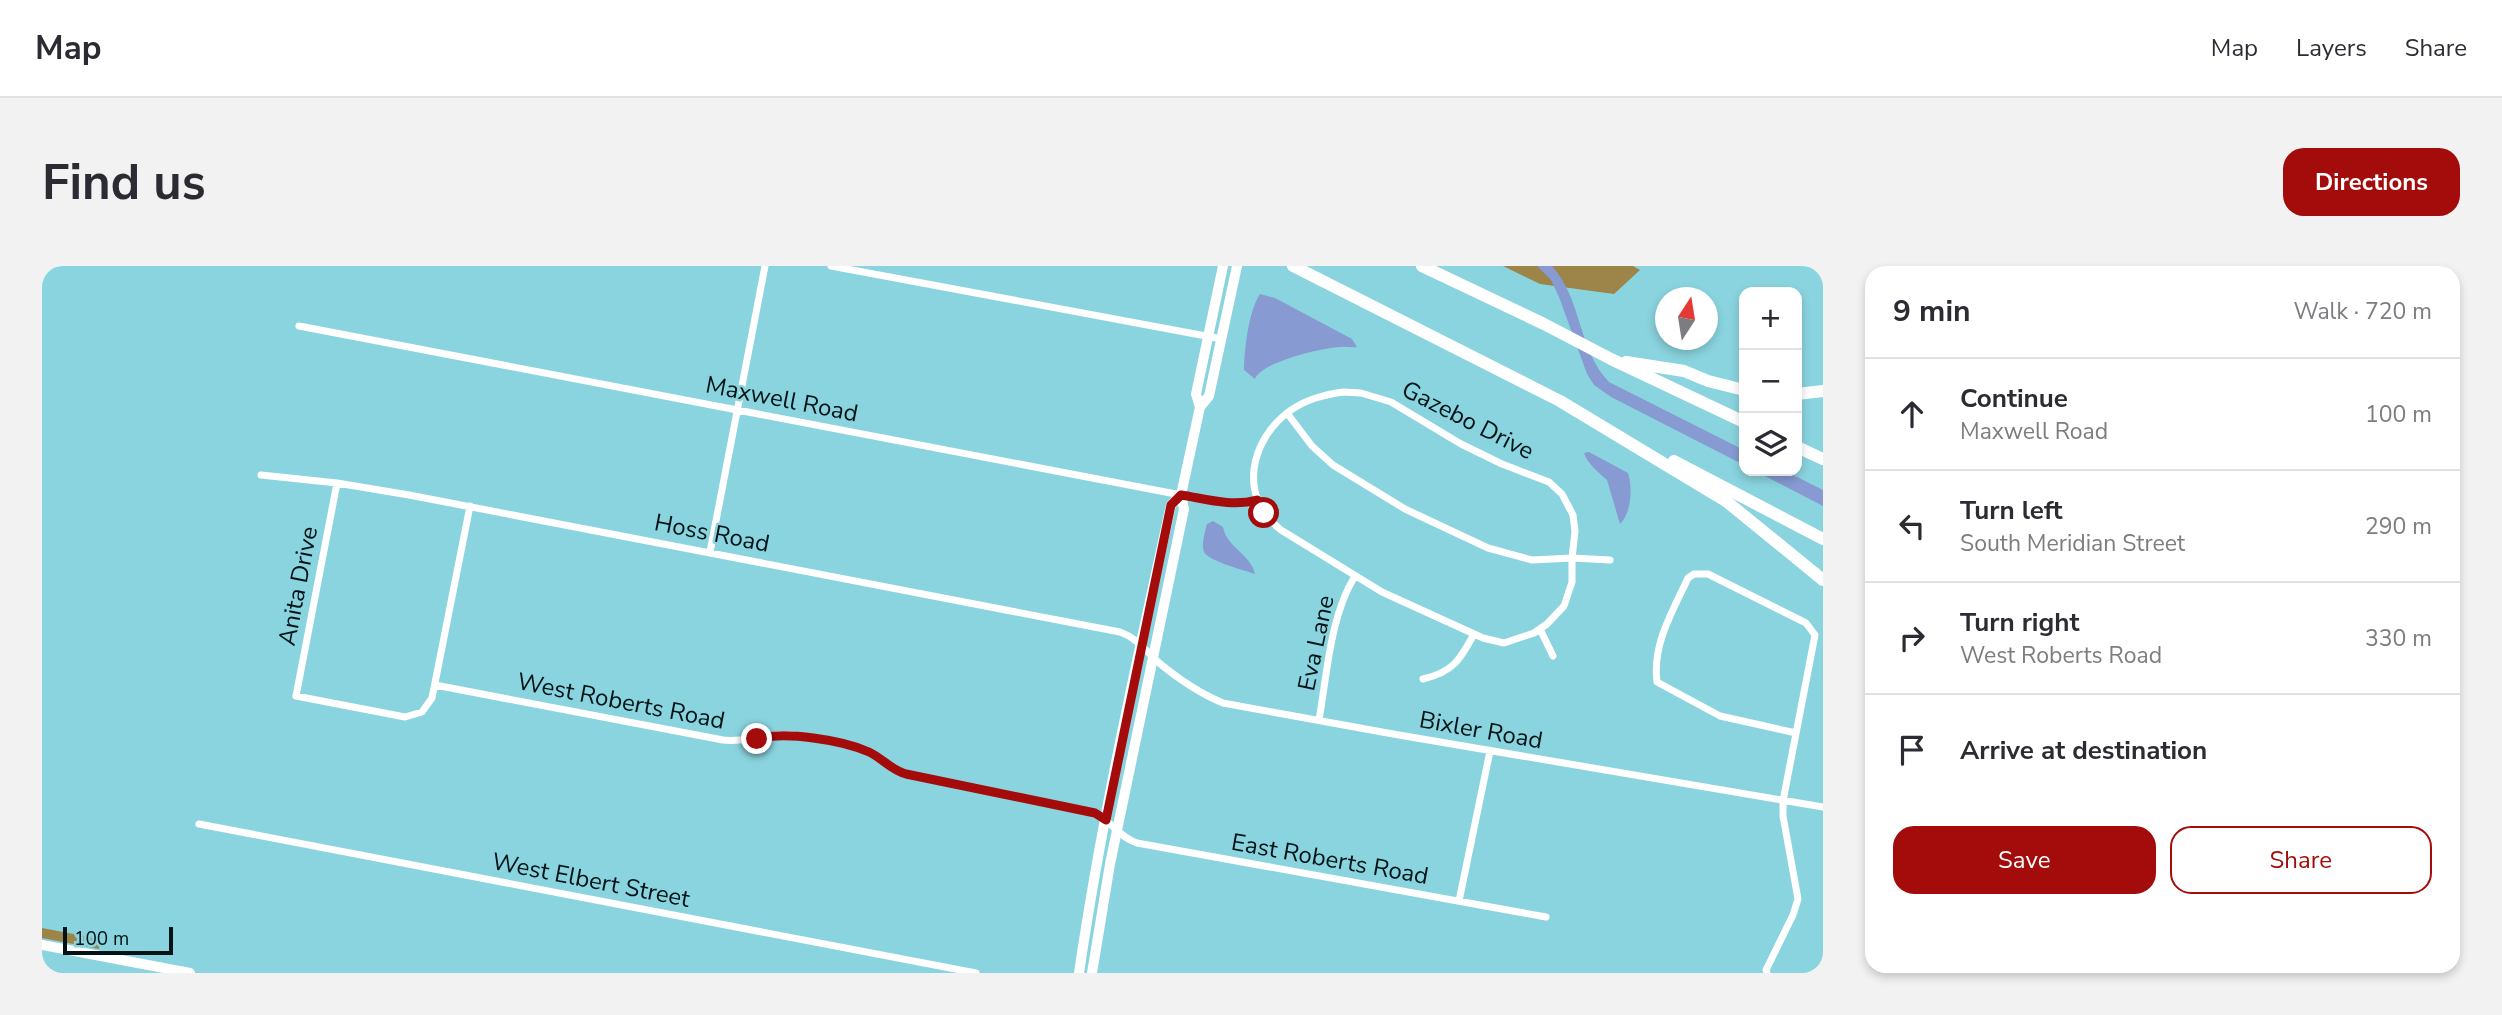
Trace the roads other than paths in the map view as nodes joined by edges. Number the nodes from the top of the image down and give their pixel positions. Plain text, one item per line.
1 (765, 266) edge
2 (831, 266) edge
3 (1223, 266) edge
4 (1237, 266) edge
5 (1293, 266) edge
6 (1422, 266) edge
7 (299, 326) dead end
8 (1208, 337) junction
9 (1222, 339) junction
10 (1611, 359) junction
11 (1739, 389) edge
12 (1823, 391) edge
13 (1802, 393) edge
14 (1200, 407) junction
15 (737, 410) junction
16 (1287, 413) junction
17 (1589, 419) junction
18 (1739, 420) edge
19 (1802, 449) edge
20 (1823, 459) edge
21 (261, 475) dead end
22 (337, 483) junction
23 (1181, 495) junction
24 (1257, 500) junction
25 (470, 506) junction
26 (1823, 539) edge
27 (710, 552) junction
28 (1572, 558) junction
29 (1610, 561) dead end
30 (1355, 576) junction
31 (1823, 580) edge
32 (1540, 629) junction
33 (1474, 634) junction
34 (1147, 650) junction
35 (1553, 656) dead end
36 (1423, 679) dead end
37 (435, 685) junction
38 (1319, 720) junction
39 (1796, 733) junction
40 (1490, 751) junction
41 (1783, 801) junction
42 (1823, 807) edge
43 (199, 824) dead end
44 (1111, 826) junction
45 (1460, 901) junction
46 (1546, 917) dead end
47 (42, 945) edge
48 (190, 973) edge
49 (976, 973) edge
50 (1079, 973) edge
51 (1092, 973) edge
52 (1767, 973) edge

1 - 15 street
2 - 8 street
3 - 8 main road
4 - 9 main road
5 - 17 highway
6 - 10 highway
7 - 15 street, Maxwell Road
8 - 9 street
8 - 14 main road
9 - 14 main road
10 - 11 highway
10 - 18 highway
12 - 13 highway
14 - 23 main road
15 - 23 street, Maxwell Road
15 - 27 street
16 - 24 street
16 - 28 street
16 - 28 street, Gazebo Drive
17 - 26 highway
17 - 31 highway
19 - 20 highway
21 - 22 street, Hoss Road
22 - 25 street, Hoss Road
22 - 37 street, Anita Drive
23 - 24 street, Maxwell Road
23 - 34 main road
23 - 34 main road
24 - 30 street
25 - 27 street, Hoss Road
25 - 37 street
27 - 34 street, Hoss Road
28 - 29 street
28 - 32 street, Gazebo Drive
30 - 33 street
30 - 38 street, Eva Lane
32 - 33 street
32 - 35 street
33 - 36 street
34 - 38 street, Bixler Road
34 - 44 main road
34 - 44 main road
37 - 44 street, West Roberts Road
38 - 40 street, Bixler Road
39 - 39 street
39 - 41 street
40 - 41 street, Bixler Road
40 - 45 street
41 - 42 street, Bixler Road
41 - 52 street
43 - 49 street, West Elbert Street
44 - 45 street, East Roberts Road
44 - 50 main road
44 - 51 main road
45 - 46 street, East Roberts Road
47 - 48 main road

